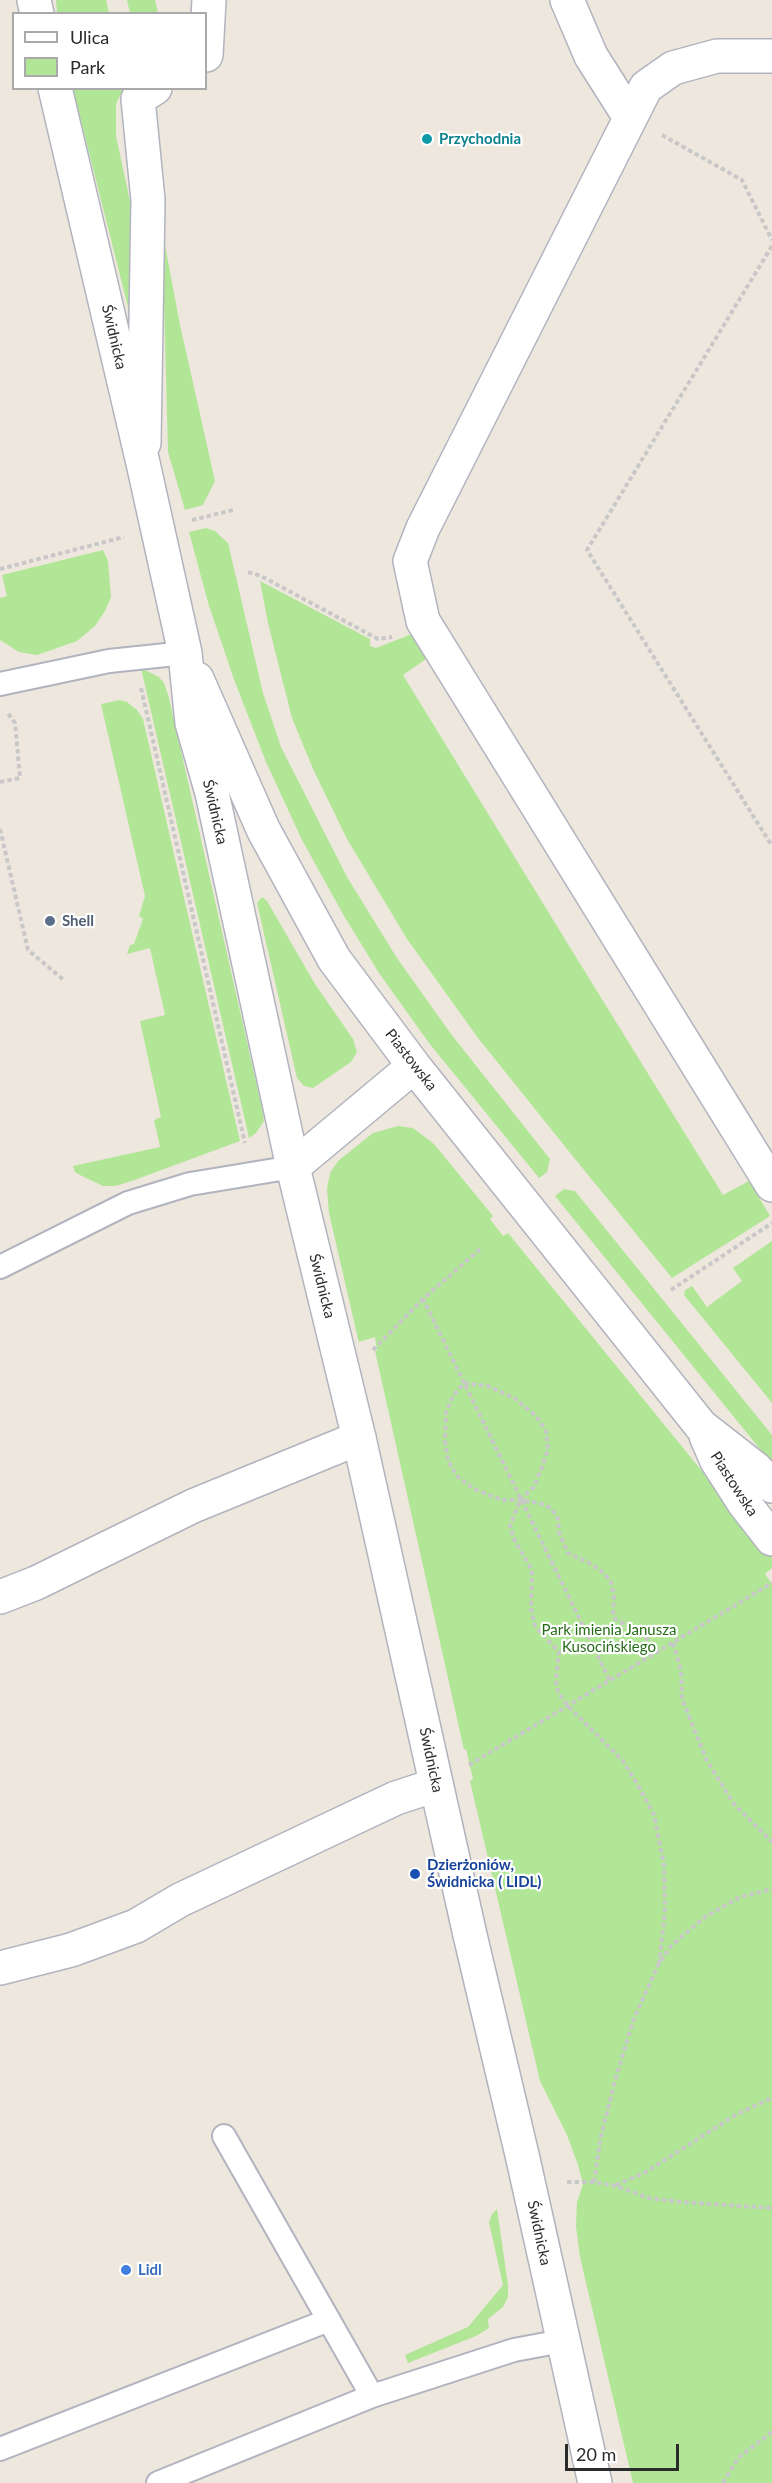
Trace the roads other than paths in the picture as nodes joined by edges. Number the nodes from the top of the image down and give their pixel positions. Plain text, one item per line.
1 (209, 0) edge
2 (567, 0) edge
3 (207, 37) edge
4 (772, 56) edge
5 (55, 90) edge
6 (152, 90) edge
7 (629, 116) junction
8 (143, 463) junction
9 (185, 653) junction
10 (0, 684) edge
11 (414, 1066) junction
12 (292, 1167) junction
13 (772, 1185) edge
14 (0, 1267) edge
15 (701, 1426) junction
16 (360, 1438) junction
17 (772, 1485) edge
18 (772, 1539) edge
19 (0, 1597) edge
20 (449, 1778) junction
21 (0, 1968) edge
22 (224, 2136) dead end
23 (329, 2320) junction
24 (562, 2341) junction
25 (372, 2396) junction
26 (0, 2449) edge
27 (158, 2483) edge
28 (595, 2483) edge

1 - 3 street
2 - 7 street
4 - 7 street
5 - 8 street, Świdnicka
6 - 8 street
7 - 13 street
8 - 9 street, Świdnicka
9 - 10 lane
9 - 11 street, Piastowska
9 - 12 street, Świdnicka
11 - 12 street
11 - 15 street, Piastowska
12 - 14 lane
12 - 16 street, Świdnicka
15 - 17 street, Piastowska
15 - 18 street, Piastowska
16 - 19 street
16 - 20 street, Świdnicka
20 - 21 street
20 - 24 street, Świdnicka
22 - 23 lane
23 - 25 lane
23 - 26 lane
24 - 25 lane
24 - 28 street, Świdnicka
25 - 27 lane

